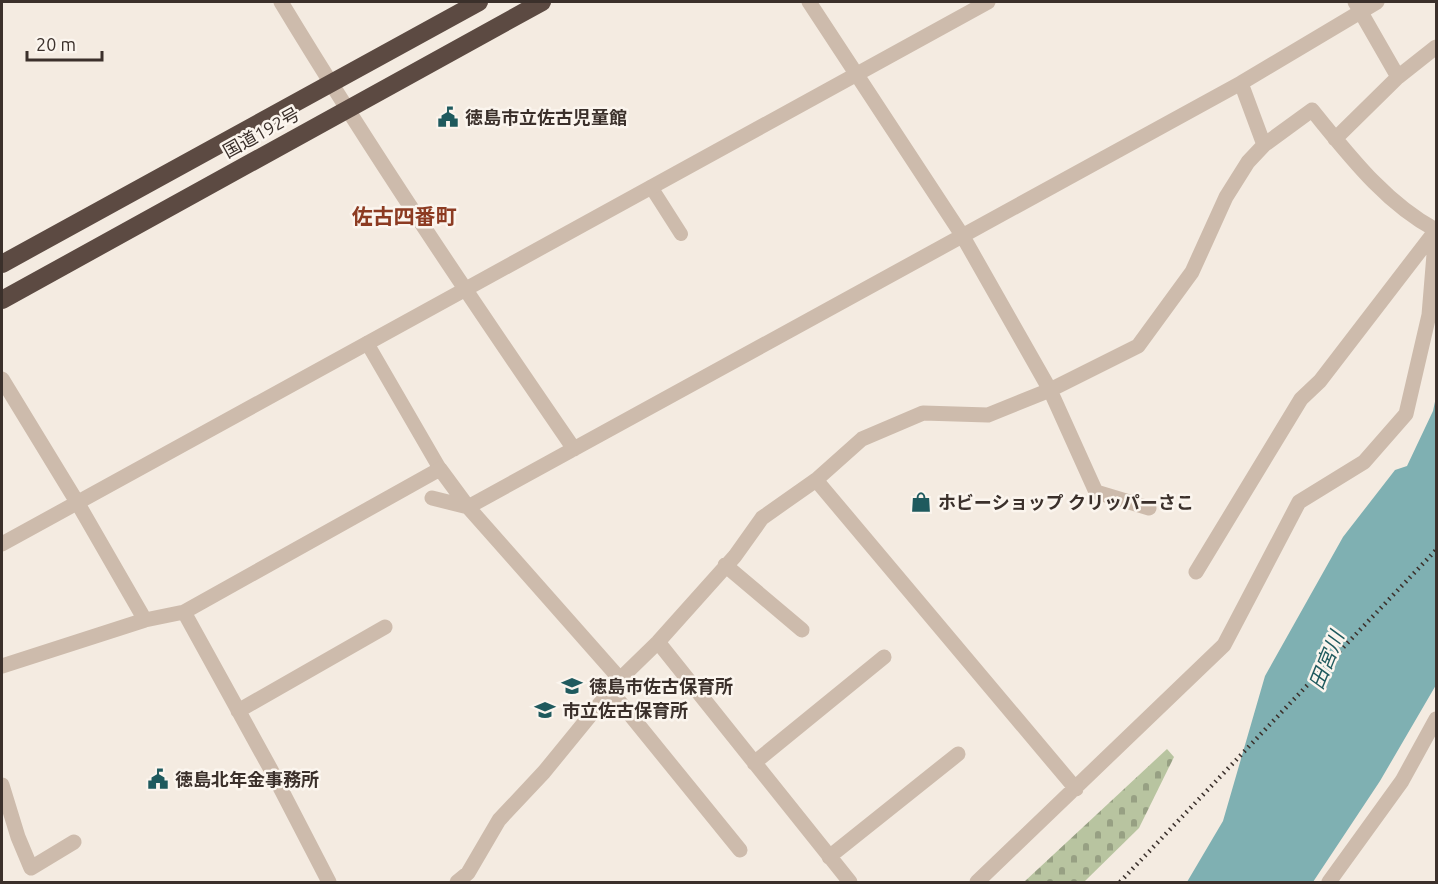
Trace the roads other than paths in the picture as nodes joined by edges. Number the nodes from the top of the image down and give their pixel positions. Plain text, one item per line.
1 (281, 2) edge
2 (479, 2) edge
3 (542, 2) edge
4 (809, 2) edge
5 (988, 2) edge
6 (1377, 2) edge
7 (1358, 6) edge
8 (1437, 47) edge
9 (858, 74) junction
10 (1398, 77) junction
11 (1241, 83) junction
12 (330, 84) junction
13 (346, 108) junction
14 (1335, 139) junction
15 (1264, 145) junction
16 (651, 187) junction
17 (1436, 230) edge
18 (681, 234) dead end
19 (962, 235) junction
20 (2, 264) edge
21 (464, 290) junction
22 (2, 300) edge
23 (367, 343) junction
24 (2, 379) edge
25 (1050, 390) junction
26 (574, 449) junction
27 (440, 469) junction
28 (816, 480) junction
29 (432, 498) dead end
30 (77, 502) junction
31 (468, 507) junction
32 (1149, 508) dead end
33 (2, 543) edge
34 (725, 565) junction
35 (1196, 572) dead end
36 (184, 612) junction
37 (145, 620) junction
38 (385, 627) dead end
39 (802, 630) dead end
40 (658, 642) junction
41 (884, 657) dead end
42 (2, 666) edge
43 (615, 684) junction
44 (238, 711) junction
45 (1437, 719) edge
46 (958, 754) dead end
47 (754, 763) junction
48 (2, 785) edge
49 (1076, 789) junction
50 (74, 842) dead end
51 (740, 850) dead end
52 (830, 857) junction
53 (329, 882) edge
54 (458, 882) edge
55 (850, 882) edge
56 (977, 882) edge
57 (1329, 882) edge

1 - 12 street
2 - 12 highway, 国道192号
3 - 13 highway, 国道192号
4 - 9 street
5 - 9 street
6 - 7 street
7 - 10 street
7 - 11 street
8 - 10 street
9 - 16 street
9 - 19 street
10 - 14 street
11 - 15 street
11 - 19 street
12 - 13 street
12 - 20 highway, 国道192号
13 - 21 street
13 - 22 highway, 国道192号
14 - 15 street
14 - 17 street
15 - 25 street
16 - 18 lane
16 - 21 street
17 - 35 street
17 - 49 street
19 - 25 street
19 - 26 street
21 - 23 street
21 - 26 street
23 - 27 lane
23 - 30 street
24 - 30 street
25 - 28 street
25 - 32 street
26 - 31 street
27 - 31 street
27 - 36 street
28 - 34 street
28 - 49 street
29 - 31 street
30 - 33 street
30 - 37 street
31 - 43 street
34 - 39 street
34 - 40 street
36 - 37 street
36 - 44 street
37 - 42 street
38 - 44 street
40 - 43 street
40 - 47 street
41 - 47 street
43 - 51 street
43 - 54 street
44 - 53 street
45 - 57 street
46 - 52 street
47 - 52 street
48 - 50 street
49 - 56 street
52 - 55 street

